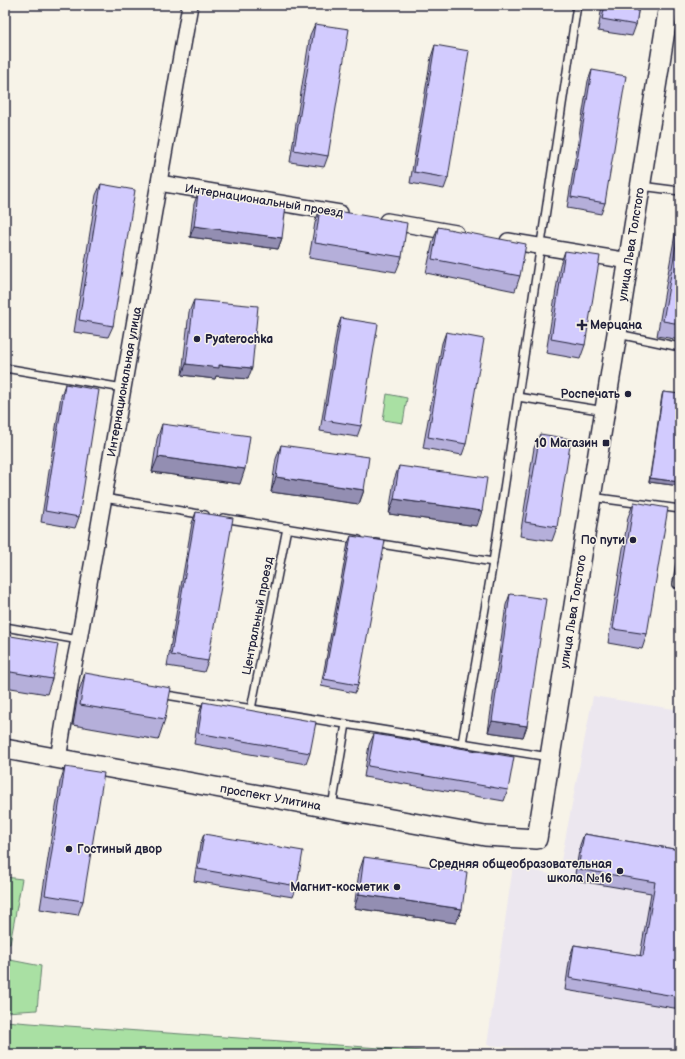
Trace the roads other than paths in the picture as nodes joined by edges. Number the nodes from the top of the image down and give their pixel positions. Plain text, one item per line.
1 (190, 5) edge
2 (577, 5) edge
3 (669, 5) edge
4 (159, 183) junction
5 (641, 186) junction
6 (680, 191) edge
7 (354, 216) edge
8 (370, 218) edge
9 (471, 235) edge
10 (494, 239) edge
11 (541, 247) junction
12 (629, 261) junction
13 (617, 334) junction
14 (680, 347) edge
15 (5, 368) edge
16 (123, 388) junction
17 (518, 397) junction
18 (605, 411) junction
19 (591, 497) junction
20 (104, 498) junction
21 (680, 509) edge
22 (287, 528) junction
23 (363, 541) edge
24 (371, 542) edge
25 (493, 562) junction
26 (680, 565) edge
27 (680, 585) edge
28 (5, 627) edge
29 (79, 640) junction
30 (149, 692) edge
31 (251, 709) junction
32 (346, 724) junction
33 (462, 743) junction
34 (5, 749) edge
35 (550, 758) junction
36 (58, 759) junction
37 (332, 808) junction
38 (537, 839) joint

1 - 4 street, Интернациональная улица
2 - 11 lane
3 - 5 street, улица Льва Толстого
4 - 7 street, Интернациональный проезд
4 - 16 street, Интернациональная улица
5 - 6 lane
5 - 12 street, улица Льва Толстого
8 - 9 street
10 - 11 street
11 - 12 street
11 - 17 lane
12 - 13 street, улица Льва Толстого
13 - 14 lane
13 - 18 street, улица Льва Толстого
15 - 16 lane
16 - 20 street, Интернациональная улица
17 - 18 lane
17 - 25 lane
18 - 19 street, улица Льва Толстого
19 - 21 lane
19 - 35 street, улица Льва Толстого
20 - 22 lane
20 - 29 street, Интернациональная улица
22 - 23 lane
22 - 31 lane, Центральный проезд
24 - 25 lane
25 - 33 lane
26 - 27 lane
28 - 29 lane
29 - 36 street, Интернациональная улица
30 - 31 lane
31 - 32 lane
32 - 33 lane
32 - 37 lane
33 - 35 lane
34 - 36 street, проспект Улитина
35 - 38 street, улица Льва Толстого
36 - 37 street, проспект Улитина
37 - 38 street, проспект Улитина

